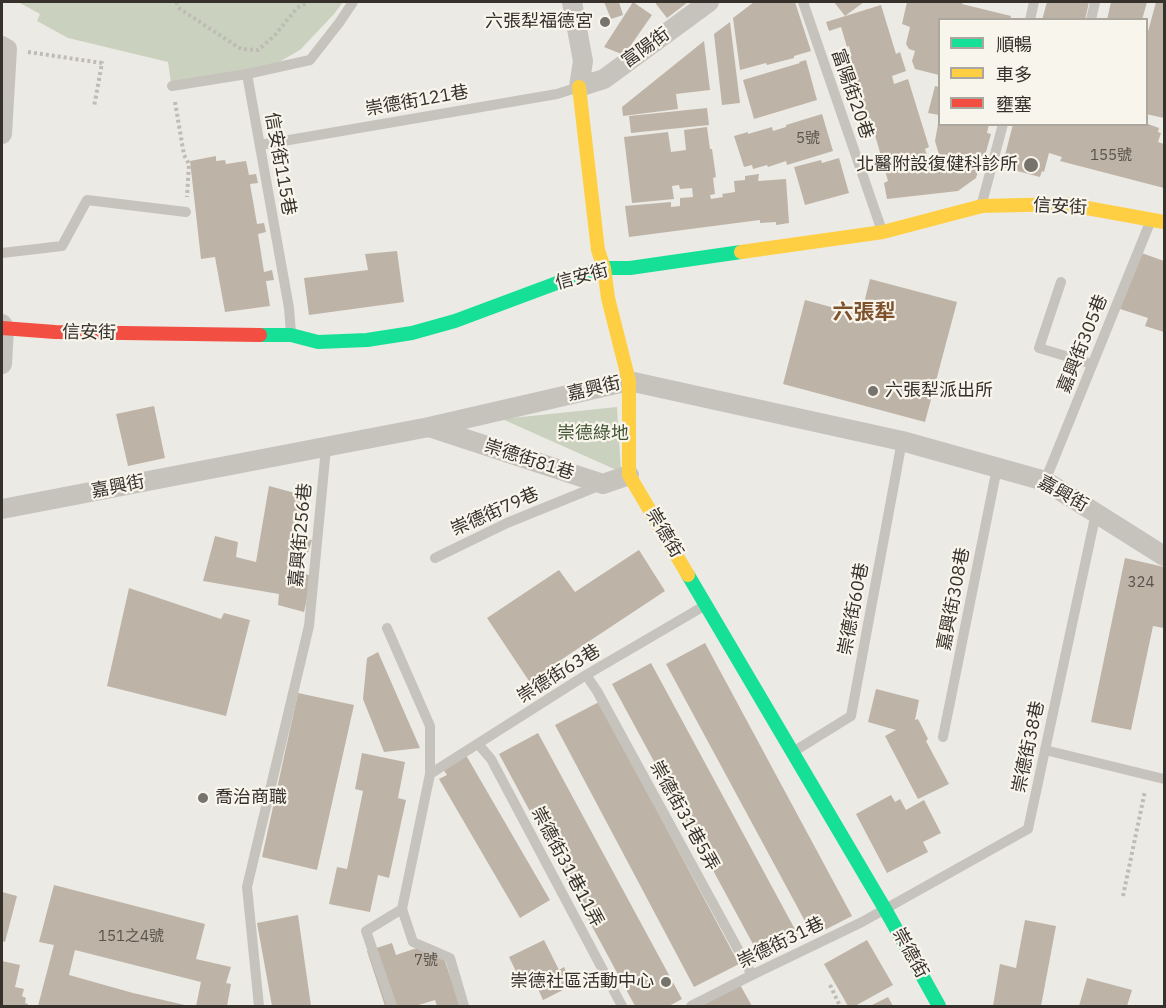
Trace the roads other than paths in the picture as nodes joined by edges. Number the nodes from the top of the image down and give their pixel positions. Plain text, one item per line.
1 (353, 2) edge
2 (572, 2) edge
3 (709, 2) edge
4 (803, 2) edge
5 (1034, 2) edge
6 (1095, 2) edge
7 (1030, 18) edge
8 (1091, 18) edge
9 (4, 47) edge
10 (248, 74) junction
11 (172, 86) road end
12 (579, 87) junction
13 (1002, 126) edge
14 (2, 134) edge
15 (260, 145) junction
16 (982, 206) junction
17 (186, 212) road end
18 (1158, 220) edge
19 (883, 232) junction
20 (2, 253) edge
21 (604, 268) junction
22 (1060, 282) dead end
23 (2, 327) edge
24 (291, 335) junction
25 (2, 364) edge
26 (1092, 364) junction
27 (629, 381) junction
28 (429, 427) junction
29 (902, 441) junction
30 (326, 448) junction
31 (997, 468) junction
32 (629, 475) junction
33 (1045, 481) junction
34 (603, 484) junction
35 (2, 509) edge
36 (1096, 513) junction
37 (1164, 556) edge
38 (435, 558) dead end
39 (707, 605) junction
40 (387, 628) dead end
41 (586, 675) junction
42 (943, 737) dead end
43 (478, 744) junction
44 (1045, 750) junction
45 (793, 752) junction
46 (430, 774) junction
47 (1164, 779) edge
48 (402, 909) junction
49 (885, 909) junction
50 (752, 975) junction
51 (259, 1006) edge
52 (392, 1006) edge
53 (464, 1006) edge
54 (622, 1006) edge
55 (691, 1006) edge
56 (939, 1006) edge

1 - 10 lane
2 - 12 street
3 - 12 street, 富陽街
4 - 19 lane, 富陽街20巷
5 - 7 lane
6 - 8 lane
9 - 14 street
10 - 11 lane
10 - 15 lane, 信安街115巷
12 - 15 lane, 崇德街121巷
12 - 21 street
13 - 16 lane
15 - 24 lane, 信安街115巷
16 - 18 street, 信安街
16 - 19 street, 信安街
17 - 20 lane
18 - 26 lane, 嘉興街305巷
19 - 21 street, 信安街
21 - 24 street, 信安街
21 - 27 street
22 - 26 lane
23 - 24 street, 信安街
23 - 25 street
26 - 33 lane, 嘉興街305巷
27 - 28 street, 嘉興街
27 - 29 street, 嘉興街
27 - 32 street
28 - 30 street, 嘉興街
28 - 34 street, 崇德街81巷
29 - 31 street, 嘉興街
29 - 45 lane, 崇德街60巷
30 - 35 street, 嘉興街
30 - 51 lane, 嘉興街256巷
31 - 33 street, 嘉興街
31 - 42 lane, 嘉興街308巷
32 - 34 street
32 - 39 street, 崇德街
33 - 36 street, 嘉興街
34 - 38 lane, 崇德街79巷
36 - 37 street, 嘉興街
36 - 44 lane, 崇德街38巷
39 - 41 lane, 崇德街63巷
39 - 45 street, 崇德街
40 - 46 lane
41 - 43 lane, 崇德街63巷
41 - 50 lane, 崇德街31巷5弄
43 - 46 lane, 崇德街63巷
43 - 54 lane, 崇德街31巷11弄
44 - 47 lane
44 - 49 lane, 崇德街38巷
45 - 49 street, 崇德街
46 - 48 lane
48 - 52 lane
48 - 53 lane
49 - 50 lane, 崇德街31巷
49 - 56 street, 崇德街
50 - 55 lane, 崇德街31巷

